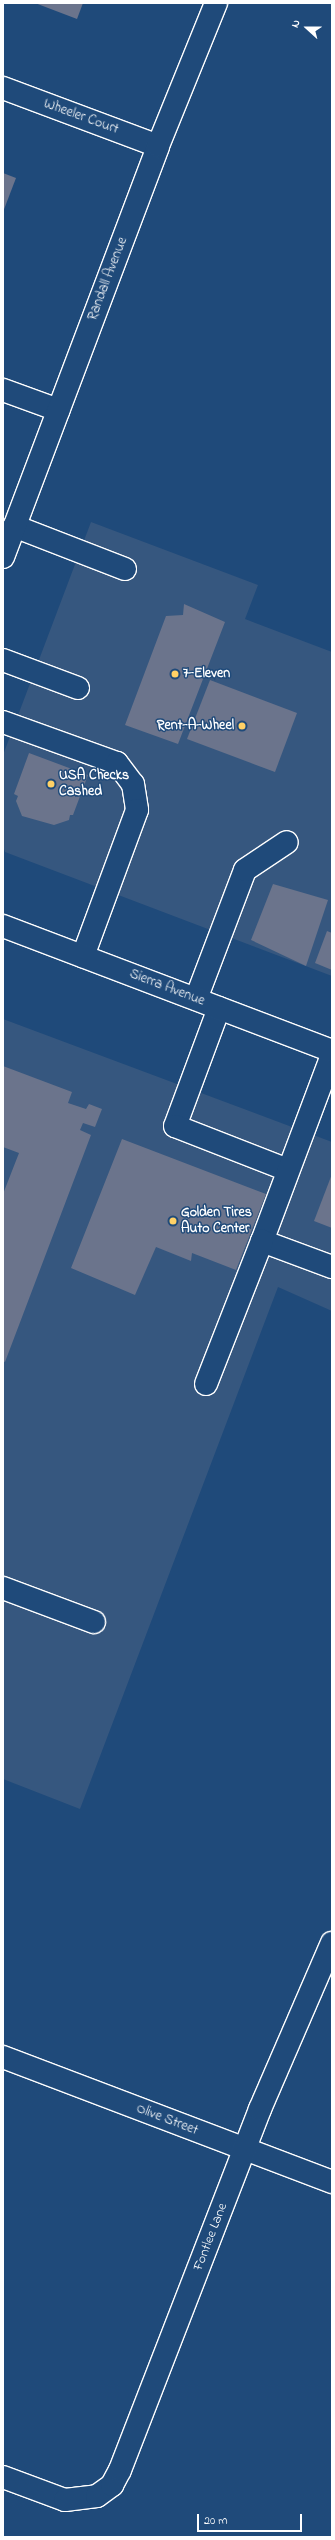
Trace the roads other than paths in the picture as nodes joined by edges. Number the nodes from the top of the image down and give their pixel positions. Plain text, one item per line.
1 (216, 3) edge
2 (3, 88) edge
3 (158, 146) junction
4 (3, 390) edge
5 (58, 410) junction
6 (14, 526) junction
7 (3, 557) edge
8 (125, 569) dead end
9 (3, 660) edge
10 (78, 688) dead end
11 (3, 722) edge
12 (287, 842) dead end
13 (3, 926) edge
14 (83, 956) junction
15 (196, 999) junction
16 (219, 1008) junction
17 (332, 1051) edge
18 (332, 1055) edge
19 (288, 1170) junction
20 (262, 1241) junction
21 (332, 1267) edge
22 (206, 1384) dead end
23 (3, 1588) edge
24 (94, 1622) dead end
25 (332, 1944) edge
26 (3, 2058) edge
27 (245, 2149) junction
28 (332, 2182) edge
29 (3, 2477) edge

1 - 3 street, Randall Avenue
2 - 3 street, Wheeler Court
3 - 5 street, Randall Avenue
4 - 5 street
5 - 6 street, Randall Avenue
6 - 7 street, Randall Avenue
6 - 8 street
9 - 10 street
11 - 14 street
12 - 15 street
13 - 14 street, Sierra Avenue
14 - 15 street, Sierra Avenue
15 - 16 street, Sierra Avenue
16 - 17 street, Sierra Avenue
16 - 19 street
18 - 19 street
19 - 20 street
20 - 21 street
20 - 22 street
23 - 24 street
25 - 27 street, Fontlee Lane
26 - 27 street, Olive Street
27 - 28 street, Olive Street
27 - 29 street, Fontlee Lane

